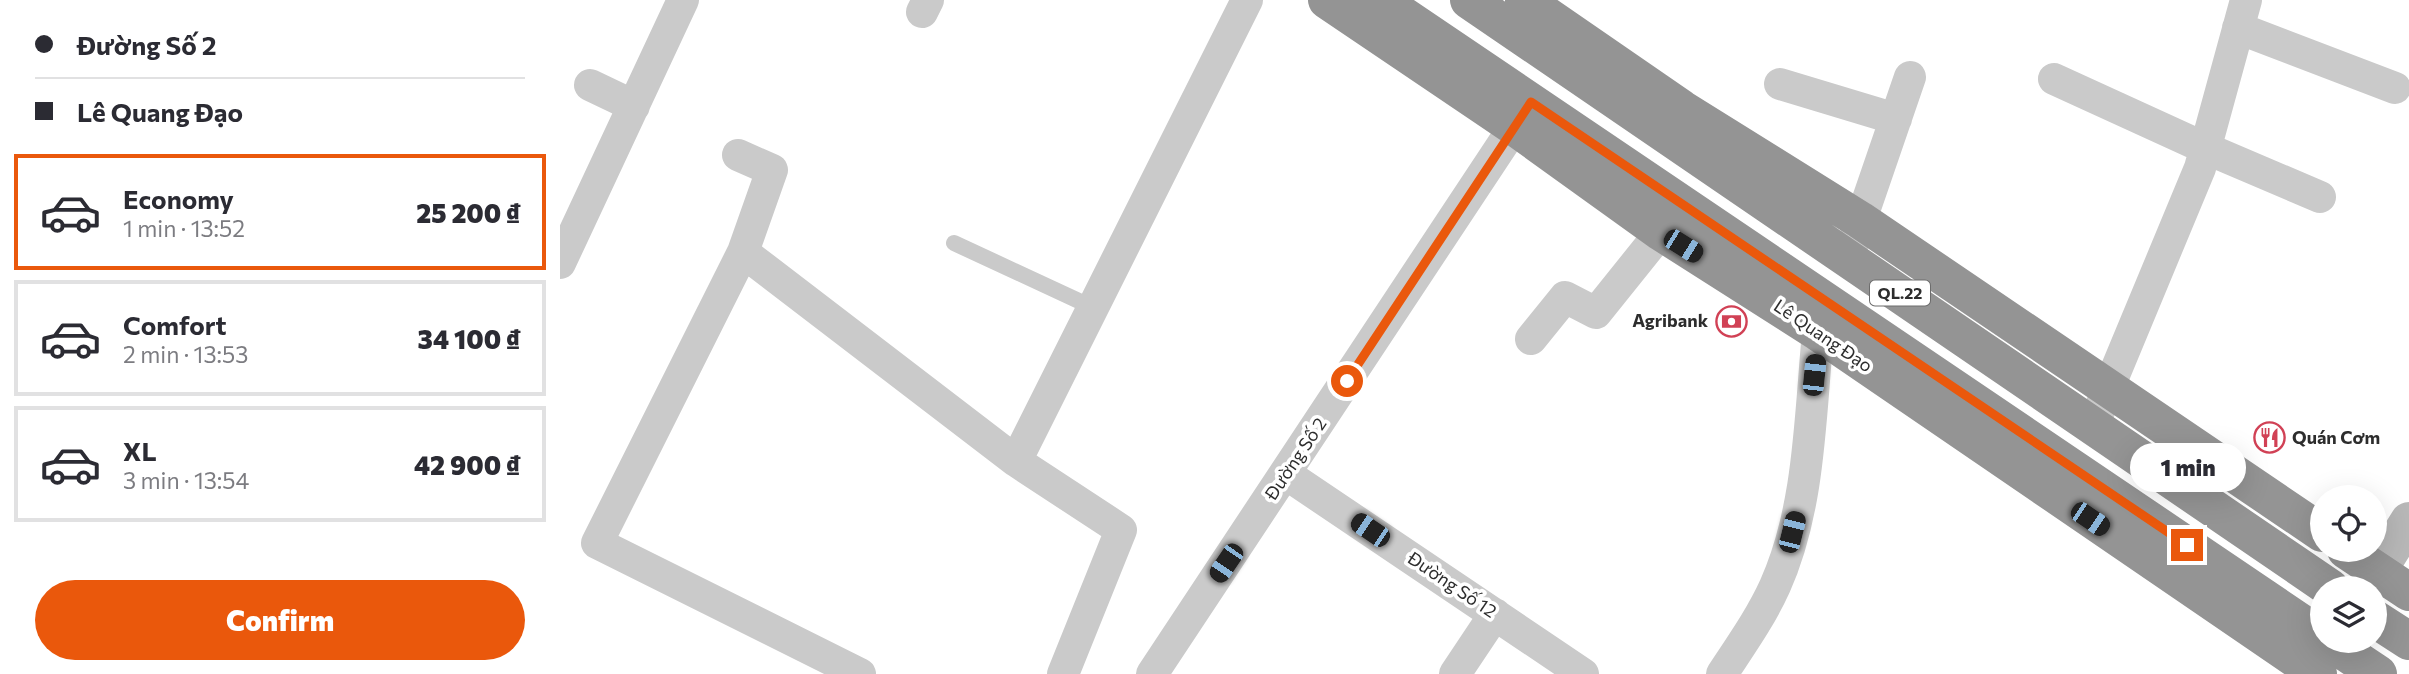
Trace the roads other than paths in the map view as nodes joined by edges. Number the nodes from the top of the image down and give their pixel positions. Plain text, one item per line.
1 (683, 0) edge
2 (1247, 0) edge
3 (1327, 0) edge
4 (1380, 0) edge
5 (1469, 0) edge
6 (1524, 0) edge
7 (2242, 14) edge
8 (1910, 77) dead end
9 (2054, 79) dead end
10 (1780, 84) dead end
11 (590, 85) dead end
12 (2395, 88) dead end
13 (634, 106) junction
14 (1523, 115) junction
15 (1896, 119) junction
16 (2205, 148) junction
17 (738, 155) dead end
18 (2320, 197) dead end
19 (1860, 220) junction
20 (1661, 232) junction
21 (954, 243) dead end
22 (743, 252) junction
23 (1848, 258) junction
24 (560, 262) edge
25 (1094, 309) junction
26 (1818, 332) junction
27 (1531, 339) dead end
28 (2108, 389) junction
29 (2093, 425) junction
30 (1016, 461) junction
31 (1286, 474) junction
32 (2409, 521) edge
33 (2310, 525) edge
34 (2363, 569) edge
35 (2313, 576) edge
36 (2409, 592) edge
37 (1495, 614) junction
38 (2387, 626) edge
39 (2310, 639) edge
40 (2310, 640) edge
41 (2409, 641) edge
42 (2331, 653) edge
43 (860, 674) edge
44 (1063, 674) edge
45 (1152, 674) edge
46 (1455, 674) edge
47 (1583, 674) edge
48 (1722, 674) edge
49 (2378, 674) edge

1 - 13 street
2 - 25 street
3 - 14 highway, Lê Quang Đạo / QL.22
4 - 14 highway, Lê Quang Đạo / QL.22
5 - 23 highway, QL.22
6 - 19 highway, QL.22
7 - 12 street
7 - 16 street
8 - 15 street
9 - 16 street
10 - 15 street
11 - 13 street
13 - 24 street
14 - 20 highway, Lê Quang Đạo / QL.22
14 - 31 street, Đường Số 2
14 - 39 highway, Lê Quang Đạo / QL.22
15 - 19 street
16 - 18 street
16 - 28 street
17 - 22 street
19 - 23 street
19 - 28 highway, QL.22
20 - 26 highway, Lê Quang Đạo / QL.22
20 - 27 street
21 - 25 lane
22 - 30 street
22 - 43 street
23 - 29 highway, QL.22
25 - 30 street
26 - 40 highway, Lê Quang Đạo / QL.22
26 - 48 street
28 - 29 street
28 - 33 highway, QL.22
29 - 35 highway, QL.22
30 - 44 street
31 - 37 street, Đường Số 12
31 - 45 street, Đường Số 2
32 - 34 street
34 - 36 highway
37 - 46 street
37 - 47 street, Đường Số 12
38 - 41 highway
42 - 49 highway, Lê Quang Đạo / QL.22

